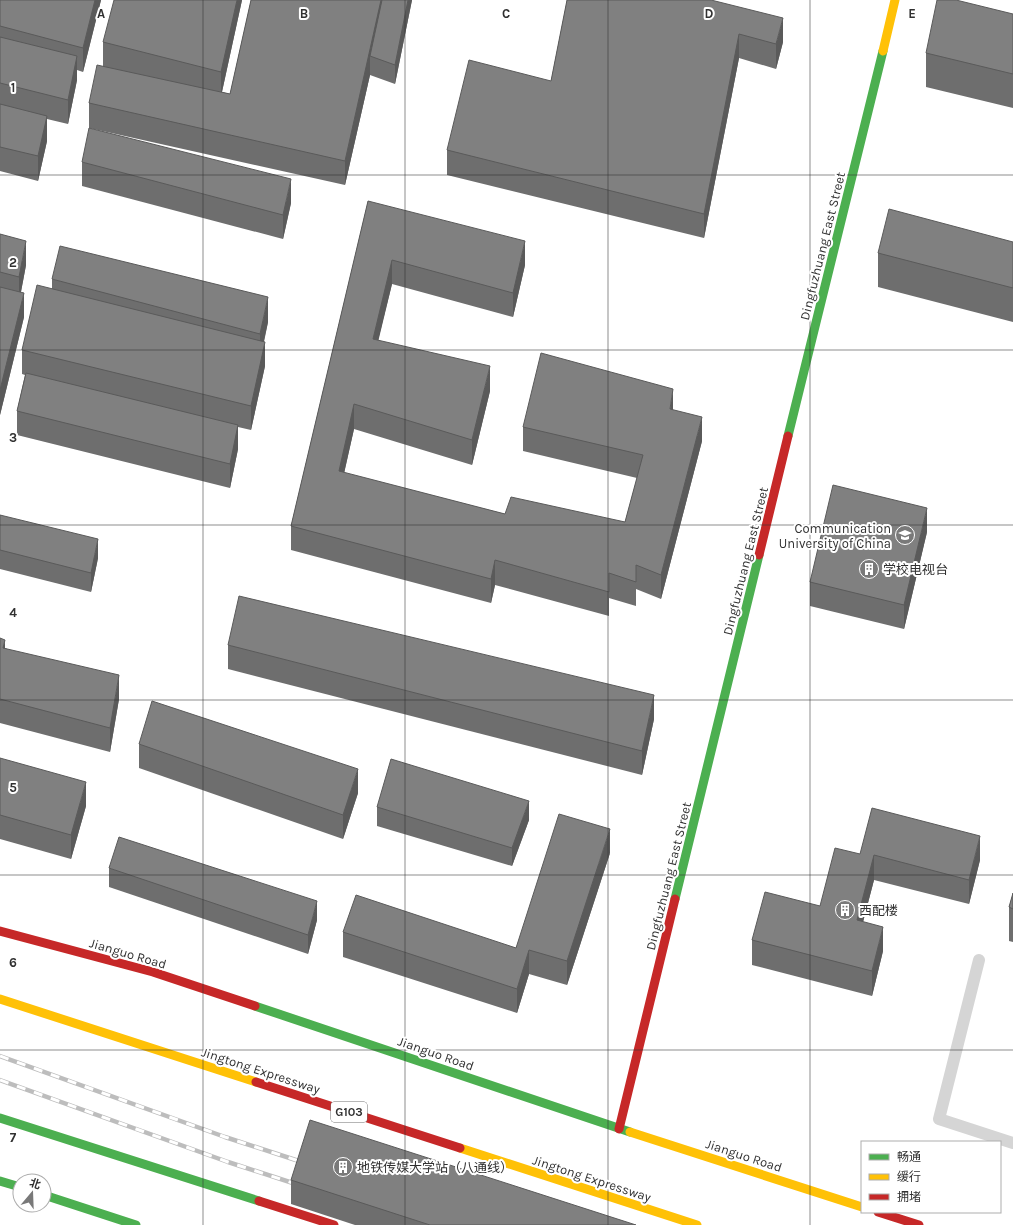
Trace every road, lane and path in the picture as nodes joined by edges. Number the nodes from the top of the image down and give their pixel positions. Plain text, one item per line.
1 (895, 0) edge
2 (0, 931) edge
3 (978, 960) dead end
4 (0, 999) edge
5 (0, 1118) edge
6 (620, 1128) junction
7 (1013, 1143) edge
8 (0, 1181) edge
9 (12, 1185) edge
10 (52, 1198) edge
11 (861, 1207) edge
12 (881, 1213) edge
13 (136, 1225) edge
14 (334, 1225) edge
15 (697, 1225) edge
16 (919, 1225) edge

1 - 6 main road, Dingfuzhuang East Street
2 - 6 main road, Jianguo Road
3 - 7 lane
4 - 15 main road, Jingtong Expressway / G103
5 - 14 main road
6 - 11 main road, Jianguo Road
8 - 9 main road
10 - 13 main road
12 - 16 main road

